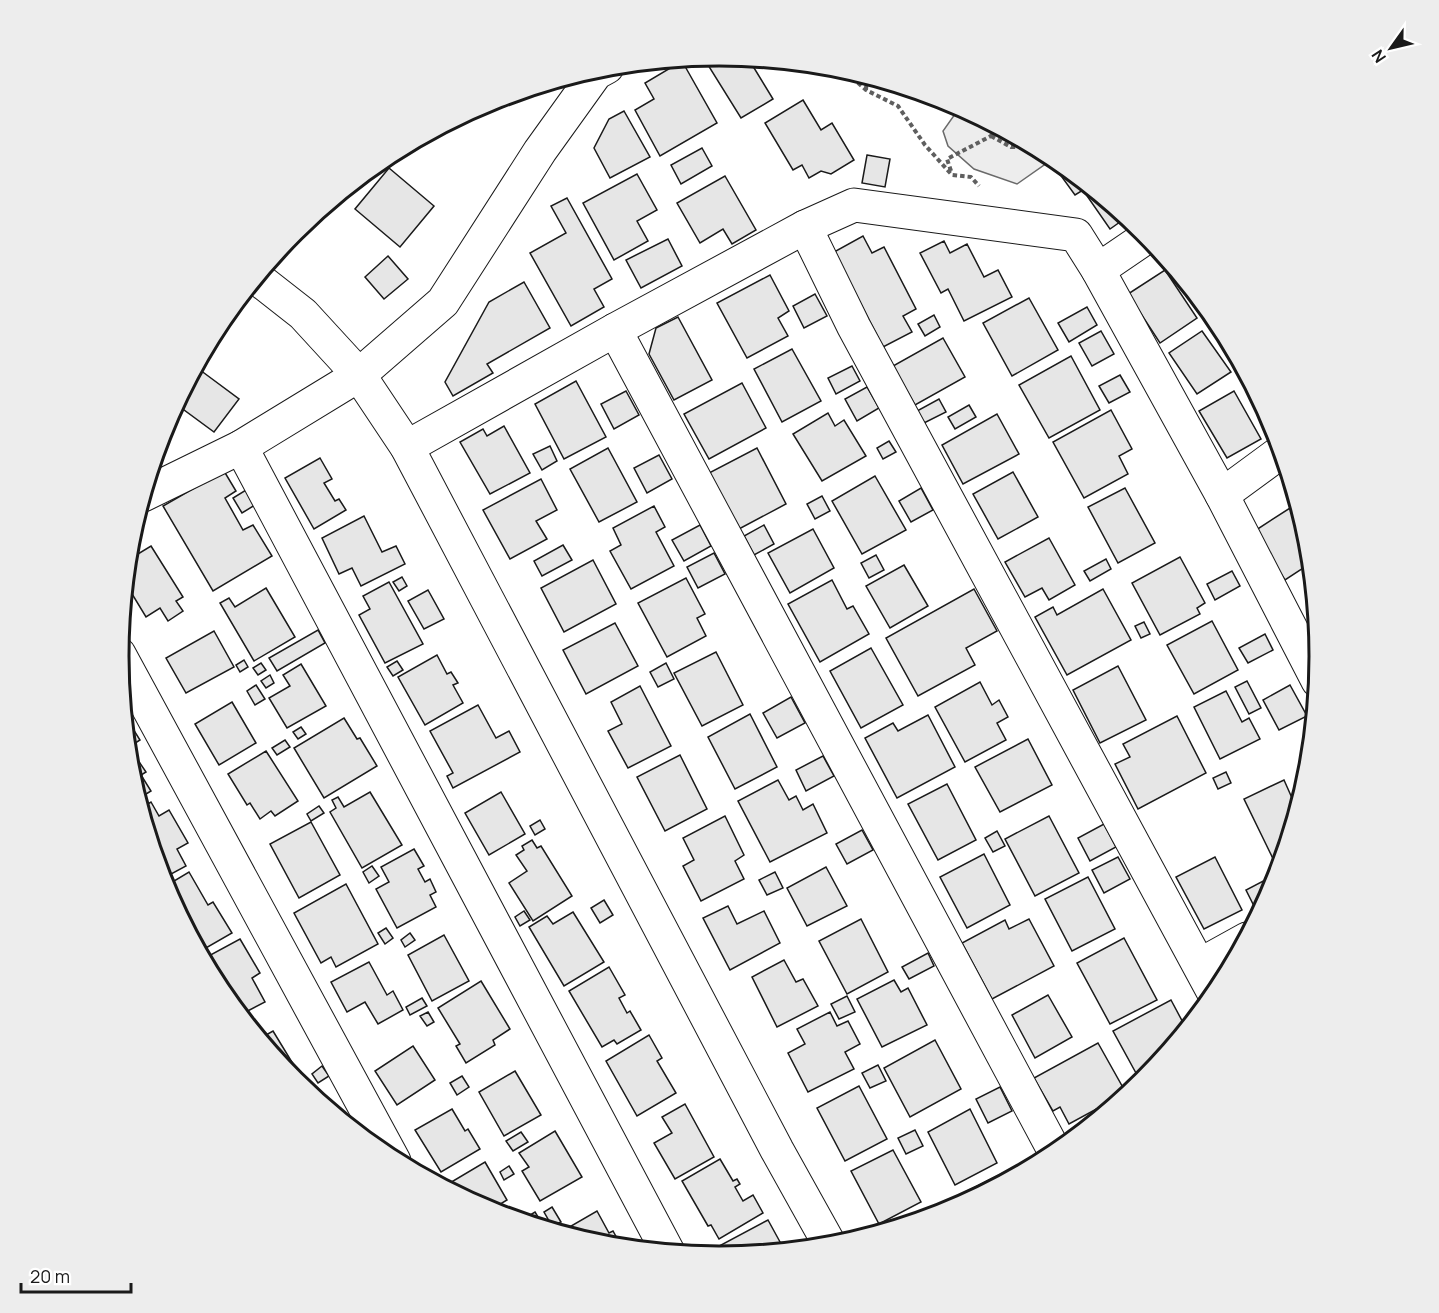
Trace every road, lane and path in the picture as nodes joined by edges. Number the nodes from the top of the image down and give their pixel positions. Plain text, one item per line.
1 (591, 80) edge
2 (857, 82) edge
3 (866, 85) edge
4 (866, 90) junction
5 (992, 133) edge
6 (991, 136) junction
7 (1018, 147) edge
8 (952, 175) junction
9 (969, 220) junction
10 (805, 227) junction
11 (1140, 242) edge
12 (1098, 270) junction
13 (263, 283) edge
14 (615, 330) junction
15 (359, 375) junction
16 (240, 447) junction
17 (407, 447) junction
18 (1275, 457) edge
19 (153, 490) edge
20 (1222, 495) junction
21 (1310, 665) edge
22 (129, 673) edge
23 (1234, 946) edge
24 (1200, 965) junction
25 (1210, 985) edge
26 (384, 1142) edge
27 (1051, 1145) edge
28 (826, 1237) edge
29 (664, 1244) edge

1 - 15 street
2 - 4 path
3 - 4 path
4 - 8 path
5 - 6 path
6 - 7 path
6 - 8 path
8 - 9 path
9 - 10 street
9 - 12 street
10 - 14 street
10 - 24 street
11 - 12 street
12 - 20 street
13 - 15 street
14 - 17 street
14 - 27 street
15 - 16 street
15 - 17 street
16 - 19 street
16 - 29 street
17 - 28 street
18 - 20 street
20 - 21 street
22 - 26 street
23 - 24 street
24 - 25 street

